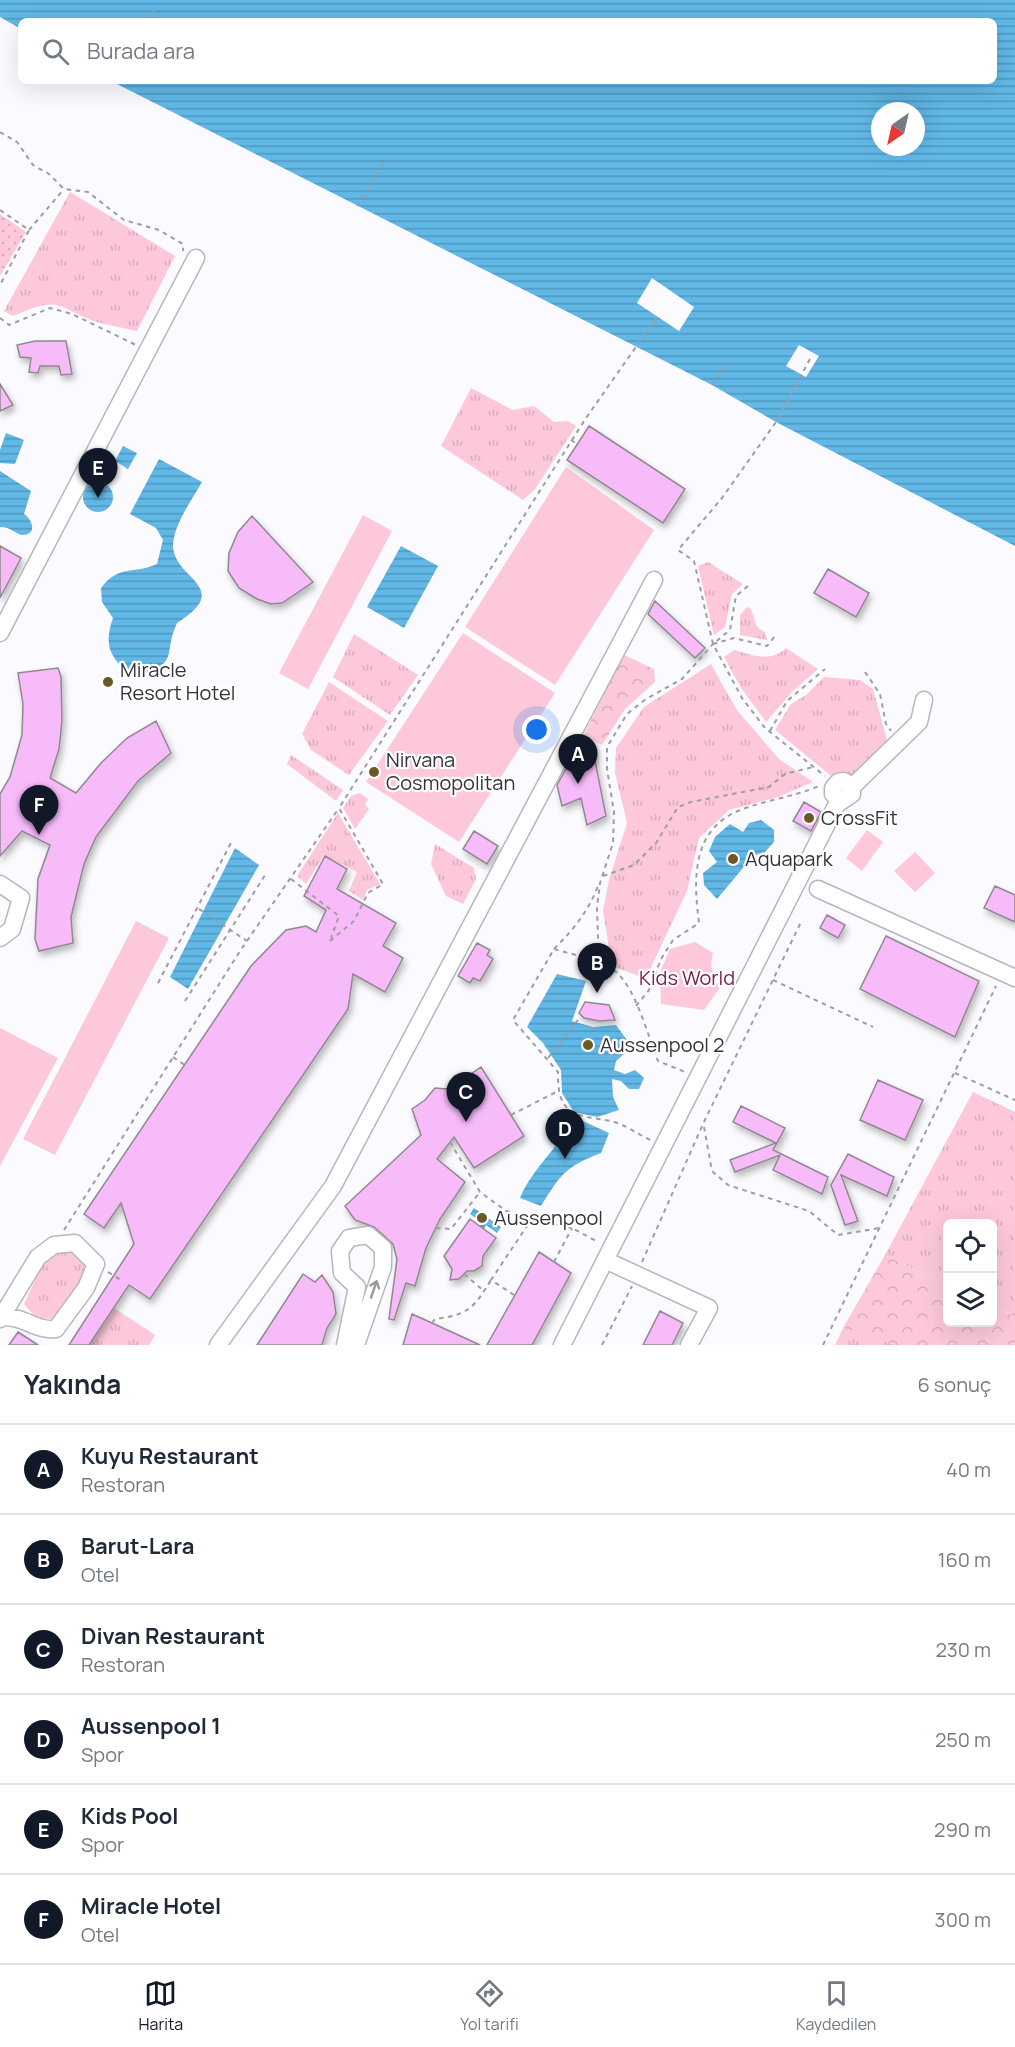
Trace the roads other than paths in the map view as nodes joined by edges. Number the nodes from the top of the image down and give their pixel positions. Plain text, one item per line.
1 (190, 258) road end
2 (654, 580) dead end
3 (0, 633) edge
4 (924, 700) dead end
5 (0, 884) edge
6 (818, 889) dead end
7 (0, 938) edge
8 (1009, 975) edge
9 (608, 1255) junction
10 (1, 1318) edge
11 (218, 1345) edge
12 (345, 1345) edge
13 (356, 1345) edge
14 (562, 1345) edge
15 (689, 1345) edge

1 - 3 street
2 - 11 street
4 - 9 street
5 - 7 street
6 - 8 street
9 - 14 street
9 - 15 street
10 - 10 street
13 -> 12 street

